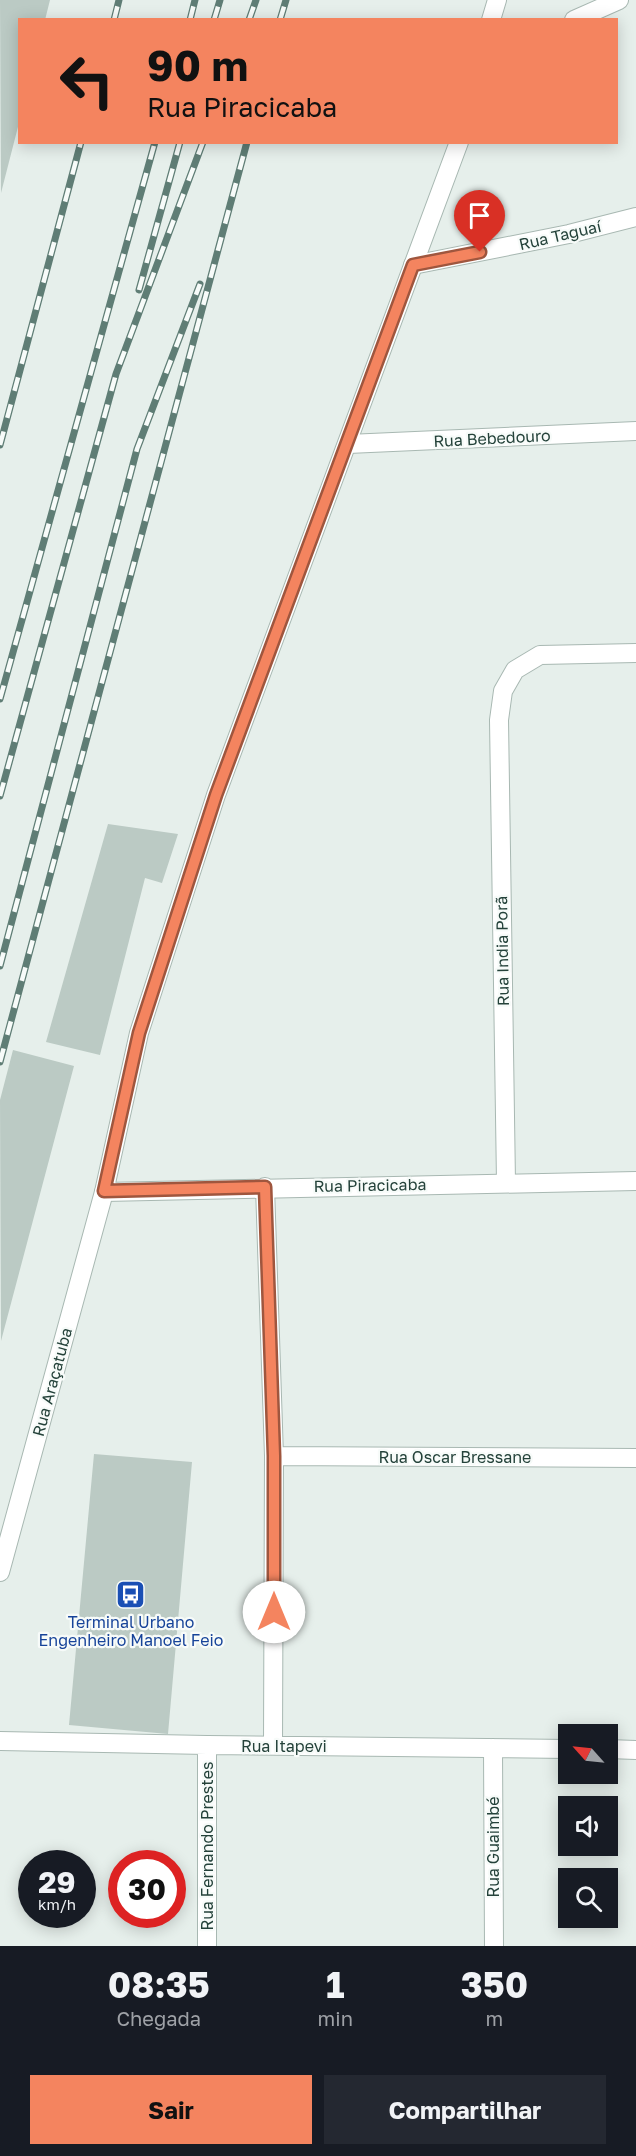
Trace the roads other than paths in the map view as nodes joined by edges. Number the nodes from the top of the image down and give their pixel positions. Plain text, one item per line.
1 (497, 0) edge
2 (619, 0) edge
3 (492, 18) edge
4 (578, 18) edge
5 (458, 144) edge
6 (636, 217) edge
7 (413, 265) junction
8 (636, 431) edge
9 (348, 444) junction
10 (636, 653) edge
11 (636, 1181) edge
12 (506, 1182) junction
13 (265, 1187) junction
14 (104, 1191) junction
15 (274, 1456) junction
16 (636, 1458) edge
17 (0, 1572) edge
18 (0, 1741) edge
19 (207, 1745) junction
20 (273, 1745) junction
21 (493, 1748) junction
22 (558, 1749) edge
23 (618, 1749) edge
24 (636, 1750) edge
25 (207, 1946) edge
26 (494, 1946) edge

1 - 3 street
2 - 4 street
5 - 7 street, Rua Araçatuba
6 - 7 street, Rua Taguaí
7 - 9 street, Rua Araçatuba
8 - 9 street, Rua Bebedouro
9 - 14 street, Rua Araçatuba
10 - 12 street, Rua India Porã
11 - 12 street, Rua Piracicaba
12 - 13 street, Rua Piracicaba
13 - 14 street, Rua Piracicaba
13 - 15 street
14 - 17 street, Rua Araçatuba
15 - 16 street, Rua Oscar Bressane
15 - 20 street
18 - 19 street, Rua Itapevi
19 - 20 street, Rua Itapevi
19 - 25 street, Rua Fernando Prestes
20 - 21 street, Rua Itapevi
21 - 22 street, Rua Itapevi
21 - 26 street, Rua Guaimbé
23 - 24 street

